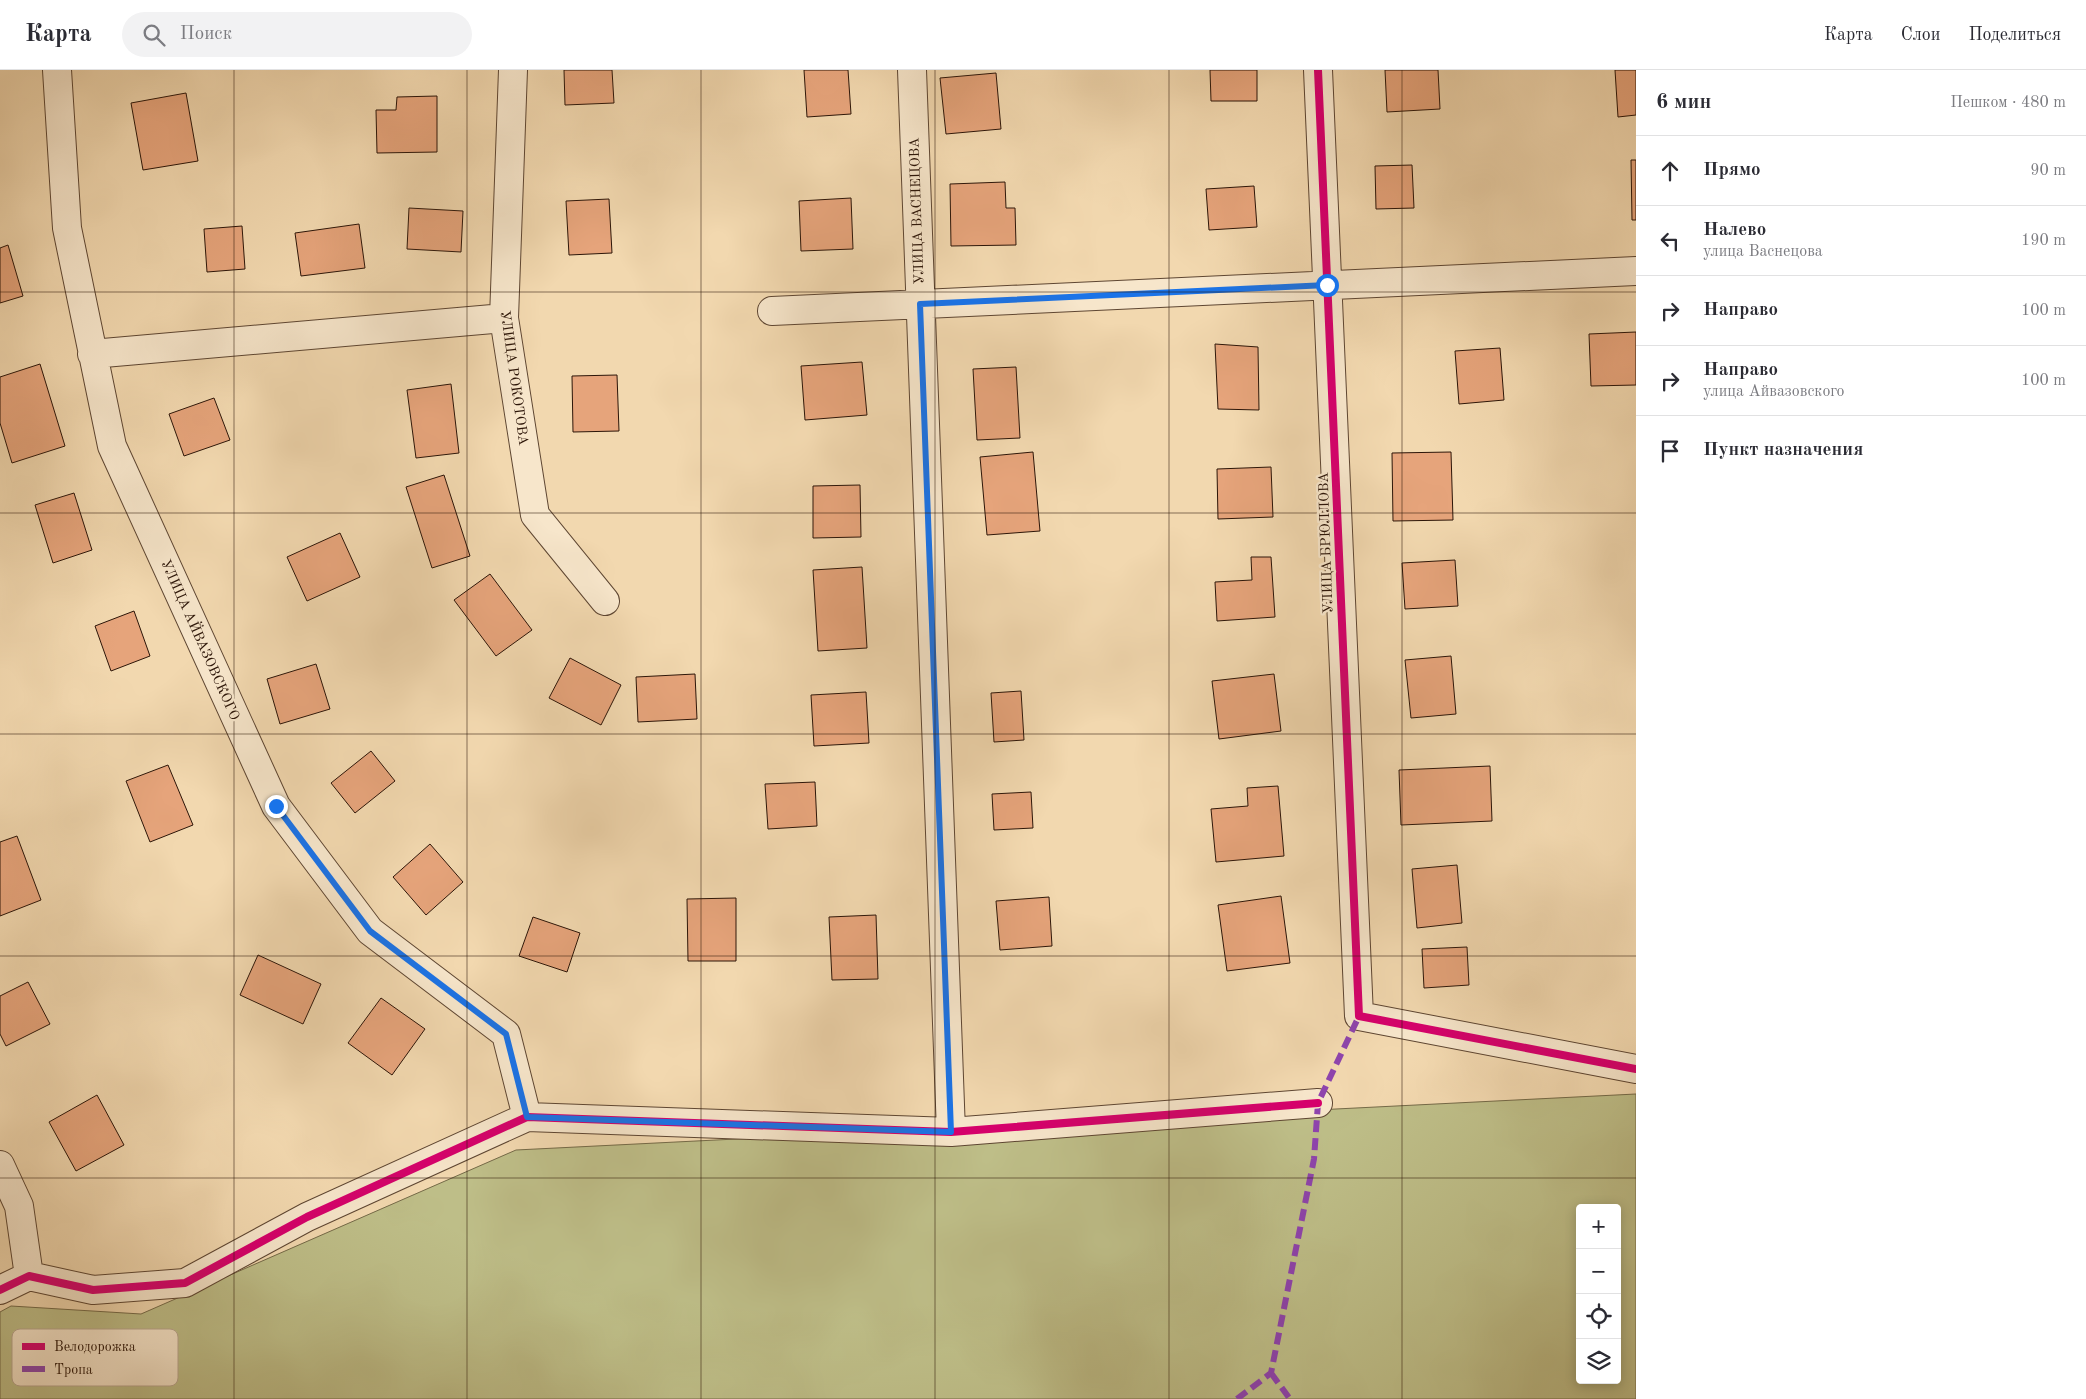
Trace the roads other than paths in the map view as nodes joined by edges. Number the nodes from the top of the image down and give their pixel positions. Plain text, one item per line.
1 (58, 70) edge
2 (513, 70) edge
3 (912, 70) edge
4 (1318, 70) edge
5 (1636, 271) edge
6 (1327, 285) junction
7 (920, 304) junction
8 (772, 311) dead end
9 (504, 318) junction
10 (92, 354) junction
11 (605, 601) dead end
12 (1636, 1069) edge
13 (1318, 1103) dead end
14 (527, 1117) junction
15 (951, 1132) junction
16 (0, 1165) edge
17 (29, 1276) junction
18 (0, 1290) edge

1 - 10 street, УЛИЦА АЙВАЗОВСКОГО
2 - 9 street, УЛИЦА РОКОТОВА
3 - 7 street, УЛИЦА ВАСНЕЦОВА
4 - 6 street, УЛИЦА БРЮЛЛОВА
5 - 6 street
6 - 7 street
6 - 12 street, УЛИЦА БРЮЛЛОВА
7 - 8 street
7 - 15 street, УЛИЦА ВАСНЕЦОВА
9 - 10 street
9 - 11 street, УЛИЦА РОКОТОВА
10 - 14 street, УЛИЦА АЙВАЗОВСКОГО
13 - 15 street
14 - 15 street
14 - 17 street
16 - 17 street
17 - 18 street

